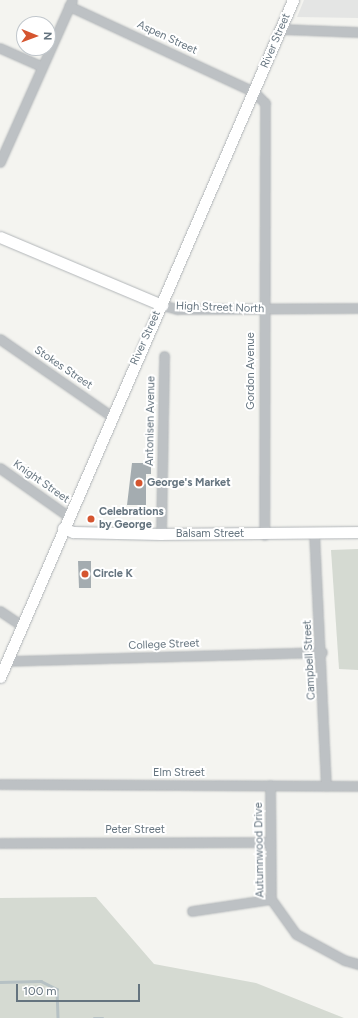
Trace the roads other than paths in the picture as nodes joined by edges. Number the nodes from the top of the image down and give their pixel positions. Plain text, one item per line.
1 (293, 0) edge
2 (71, 3) edge
3 (281, 29) junction
4 (358, 32) edge
5 (0, 48) edge
6 (41, 66) junction
7 (254, 92) junction
8 (0, 162) edge
9 (0, 237) edge
10 (162, 305) junction
11 (358, 308) edge
12 (262, 310) junction
13 (0, 339) edge
14 (164, 356) dead end
15 (111, 416) junction
16 (0, 468) edge
17 (68, 516) junction
18 (63, 528) junction
19 (314, 532) junction
20 (358, 532) edge
21 (161, 534) junction
22 (264, 535) junction
23 (0, 611) edge
24 (22, 626) junction
25 (322, 652) junction
26 (7, 661) junction
27 (0, 677) edge
28 (0, 784) edge
29 (270, 785) junction
30 (326, 786) junction
31 (358, 786) edge
32 (270, 842) junction
33 (0, 843) edge
34 (271, 899) junction
35 (192, 910) dead end
36 (358, 964) edge

1 - 3 main road, River Street
2 - 6 street
2 - 7 street, Aspen Street
3 - 4 street
3 - 7 main road, River Street
5 - 6 street
6 - 8 street
7 - 10 main road, River Street
7 - 12 street, Gordon Avenue
9 - 10 main road, High Street North
10 - 12 street, High Street North
10 - 15 main road, River Street
11 - 12 street, High Street North
12 - 22 street, Gordon Avenue
13 - 15 street, Stokes Street
14 - 21 street, Antonisen Avenue
15 - 17 main road, River Street
16 - 17 street, Knight Street
17 - 18 main road, River Street
18 - 21 main road, Balsam Street
18 - 24 main road, River Street
19 - 20 main road, Balsam Street
19 - 22 main road, Balsam Street
19 - 25 street, Campbell Street
21 - 22 main road, Balsam Street
23 - 24 street
24 - 26 main road, River Street
25 - 26 street, College Street
25 - 30 street, Campbell Street
26 - 27 main road, River Street
28 - 29 street, Elm Street
29 - 30 street, Elm Street
29 - 32 street, Autumnwood Drive
30 - 31 street, Elm Street
32 - 33 street, Peter Street
32 - 34 street, Autumnwood Drive
34 - 35 street
34 - 36 street, Autumnwood Drive

